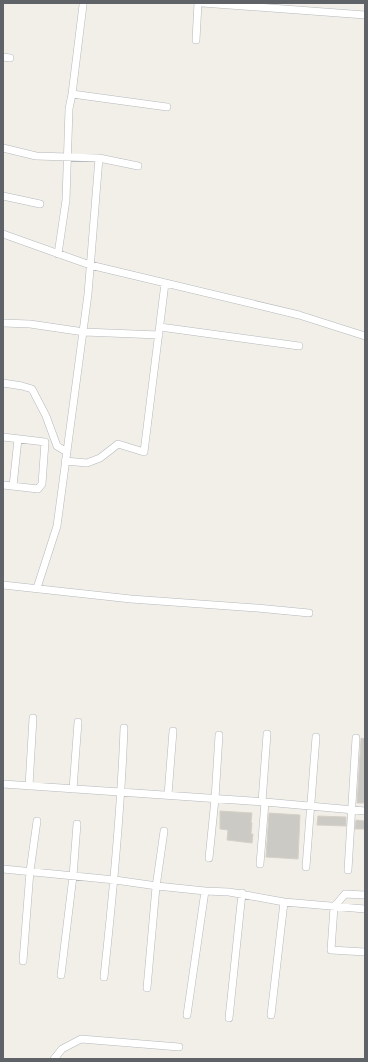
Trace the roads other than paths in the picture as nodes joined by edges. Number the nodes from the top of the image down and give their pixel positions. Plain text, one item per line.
1 (198, 3) edge
2 (202, 3) edge
3 (83, 5) dead end
4 (365, 15) edge
5 (196, 40) dead end
6 (72, 94) junction
7 (167, 107) dead end
8 (3, 148) edge
9 (67, 157) junction
10 (99, 158) junction
11 (138, 166) dead end
12 (3, 196) edge
13 (40, 204) dead end
14 (3, 234) edge
15 (58, 254) junction
16 (90, 265) junction
17 (165, 283) junction
18 (3, 322) edge
19 (160, 327) junction
20 (84, 332) junction
21 (159, 336) junction
22 (365, 336) edge
23 (299, 346) dead end
24 (3, 383) edge
25 (3, 438) edge
26 (18, 439) junction
27 (67, 452) junction
28 (65, 461) junction
29 (3, 485) edge
30 (13, 486) junction
31 (3, 585) edge
32 (38, 588) junction
33 (309, 613) dead end
34 (33, 718) dead end
35 (78, 722) dead end
36 (124, 728) dead end
37 (173, 731) dead end
38 (268, 734) dead end
39 (219, 735) dead end
40 (316, 737) dead end
41 (356, 738) dead end
42 (3, 784) edge
43 (29, 786) junction
44 (73, 789) junction
45 (121, 792) junction
46 (168, 795) junction
47 (215, 798) junction
48 (264, 802) junction
49 (311, 806) junction
50 (352, 810) junction
51 (365, 811) edge
52 (37, 821) dead end
53 (77, 824) dead end
54 (164, 832) dead end
55 (208, 858) dead end
56 (260, 864) dead end
57 (306, 867) dead end
58 (3, 869) edge
59 (348, 870) dead end
60 (30, 871) junction
61 (73, 876) junction
62 (115, 880) junction
63 (157, 886) junction
64 (205, 891) junction
65 (242, 893) junction
66 (365, 895) edge
67 (284, 902) junction
68 (334, 907) junction
69 (365, 910) edge
70 (365, 952) edge
71 (23, 961) dead end
72 (61, 975) dead end
73 (104, 977) dead end
74 (147, 988) dead end
75 (187, 1015) dead end
76 (271, 1015) dead end
77 (229, 1018) dead end
78 (179, 1047) dead end
79 (54, 1059) edge

1 - 5 street
2 - 4 street
3 - 6 street
6 - 7 street
6 - 9 street
8 - 9 street
9 - 10 street
9 - 15 street
10 - 11 street
10 - 16 street
12 - 13 street
14 - 15 street
15 - 16 street
16 - 17 street
16 - 20 street
17 - 19 street
17 - 22 street
18 - 20 street
19 - 21 street
19 - 23 street
20 - 21 street
20 - 27 street
21 - 28 street
24 - 27 street
25 - 26 street
26 - 30 street
26 - 30 street
27 - 28 street
28 - 32 street
29 - 30 street
31 - 32 street
32 - 33 street
34 - 43 street
35 - 44 street
36 - 45 street
37 - 46 street
38 - 48 street
39 - 47 street
40 - 49 street
41 - 50 street
42 - 43 street
43 - 44 street
44 - 45 street
45 - 46 street
45 - 62 street
46 - 47 street
47 - 48 street
47 - 55 street
48 - 49 street
48 - 56 street
49 - 50 street
49 - 57 street
50 - 51 street
50 - 59 street
52 - 60 street
53 - 61 street
54 - 63 street
58 - 60 street
60 - 61 street
60 - 71 street
61 - 62 street
61 - 72 street
62 - 63 street
62 - 73 street
63 - 64 street
63 - 74 street
64 - 65 street
64 - 75 street
65 - 67 street
65 - 77 street
66 - 68 street
67 - 68 street
67 - 76 street
68 - 69 street
68 - 70 street
78 - 79 street

